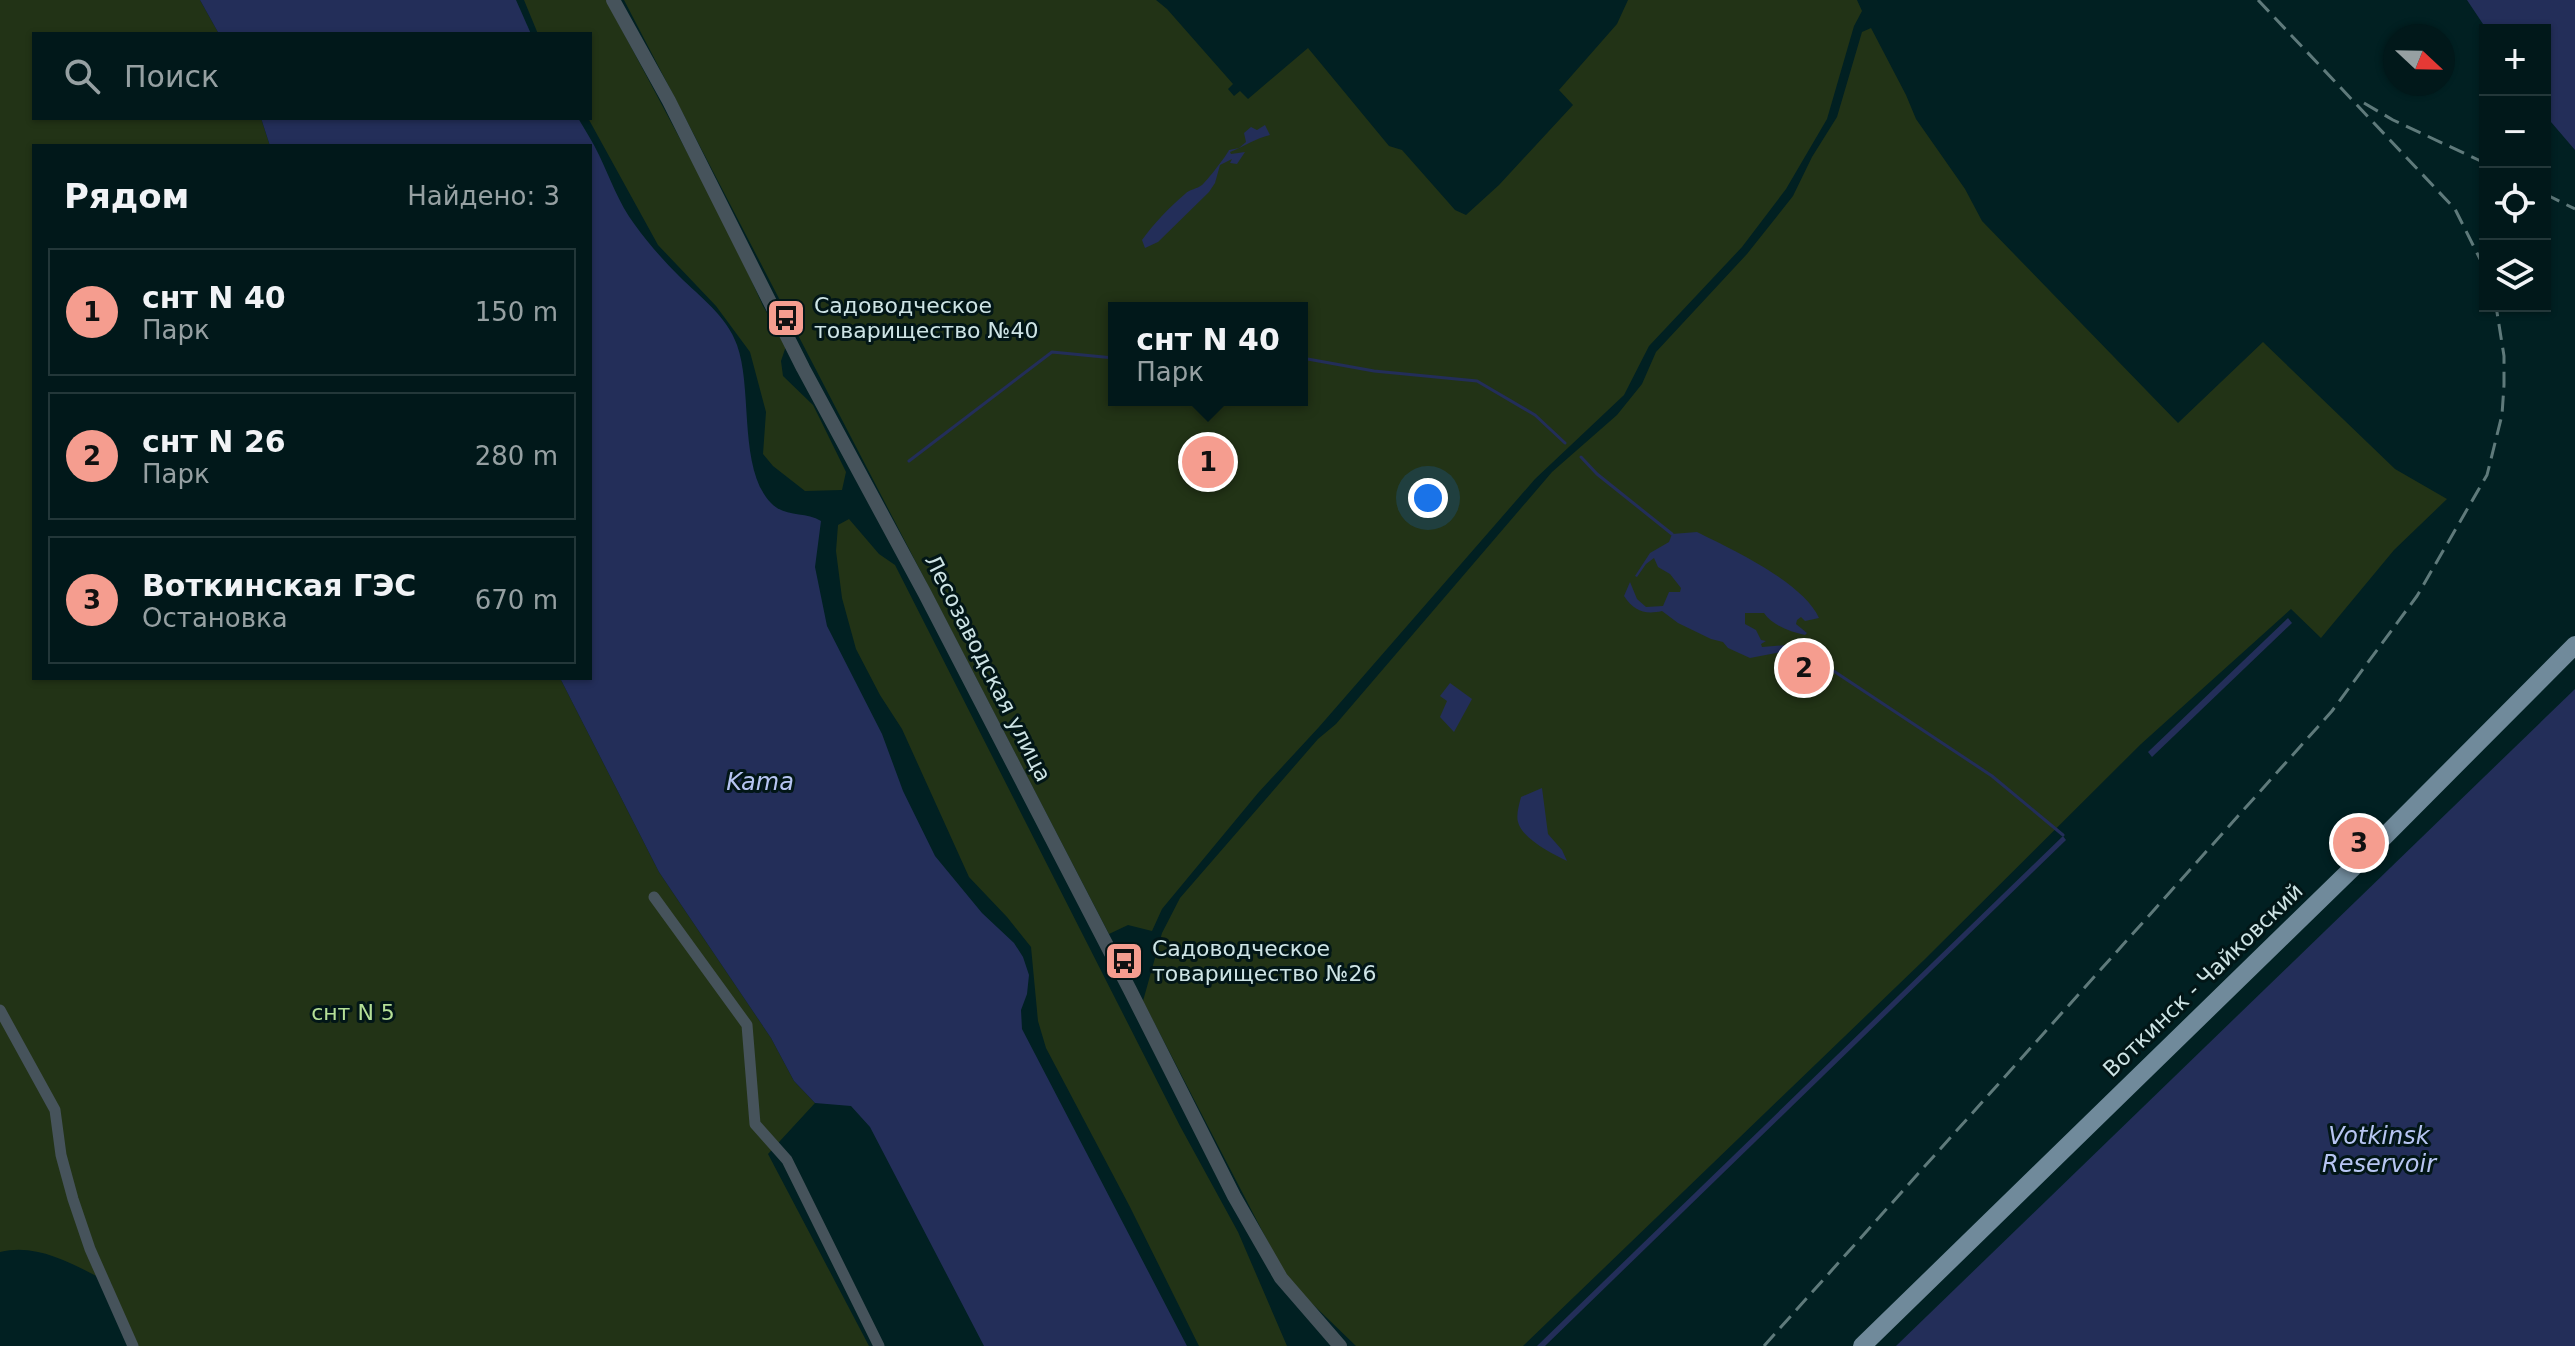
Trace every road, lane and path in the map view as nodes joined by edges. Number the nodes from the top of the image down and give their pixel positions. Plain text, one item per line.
1 (613, 0) edge
2 (2575, 645) edge
3 (654, 897) dead end
4 (0, 1010) edge
5 (133, 1346) edge
6 (879, 1346) edge
7 (1340, 1346) edge
8 (1862, 1346) edge

1 - 7 street, Лесозаводская улица
2 - 8 main road, Воткинск - Чайковский
3 - 6 street
4 - 5 street

